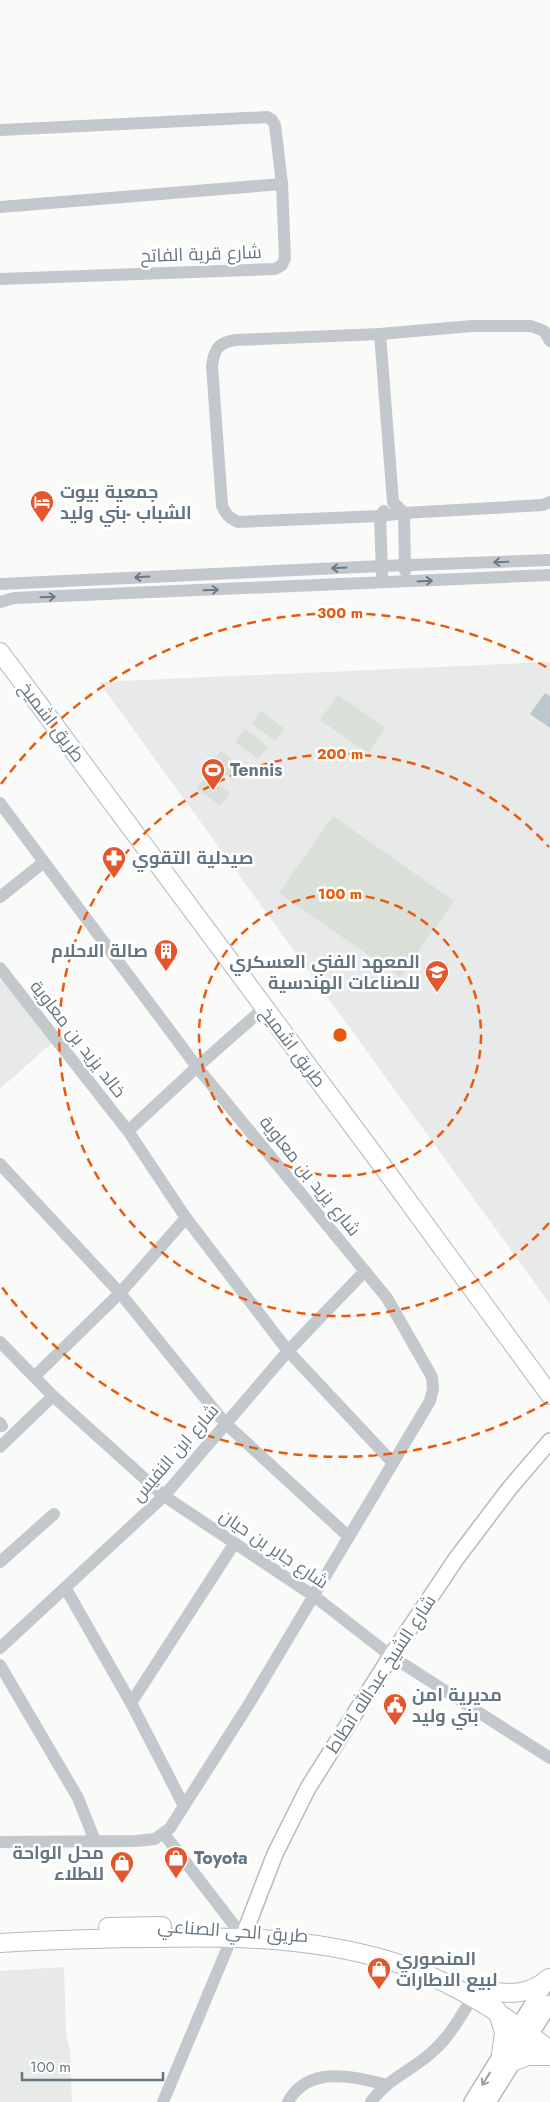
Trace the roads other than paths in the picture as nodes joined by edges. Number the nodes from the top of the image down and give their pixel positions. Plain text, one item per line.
1 (0, 130) edge
2 (282, 184) junction
3 (0, 207) edge
4 (0, 279) edge
5 (380, 334) junction
6 (550, 341) edge
7 (393, 502) junction
8 (550, 502) edge
9 (404, 513) junction
10 (380, 516) junction
11 (550, 560) edge
12 (405, 565) junction
13 (382, 566) junction
14 (550, 575) edge
15 (406, 582) junction
16 (383, 583) junction
17 (0, 584) edge
18 (0, 602) edge
19 (0, 652) edge
20 (0, 803) edge
21 (44, 862) junction
22 (0, 897) edge
23 (0, 968) edge
24 (264, 1008) junction
25 (197, 1066) junction
26 (128, 1131) junction
27 (0, 1164) edge
28 (186, 1218) junction
29 (365, 1271) junction
30 (120, 1293) junction
31 (0, 1342) edge
32 (288, 1350) junction
33 (34, 1377) junction
34 (550, 1395) edge
35 (53, 1396) junction
36 (225, 1423) junction
37 (550, 1441) edge
38 (0, 1447) edge
39 (393, 1463) junction
40 (164, 1496) junction
41 (54, 1514) dead end
42 (349, 1537) junction
43 (234, 1544) junction
44 (0, 1562) edge
45 (66, 1589) junction
46 (314, 1596) junction
47 (0, 1648) edge
48 (391, 1656) junction
49 (0, 1665) edge
50 (131, 1702) junction
51 (550, 1758) edge
52 (184, 1806) junction
53 (164, 1834) junction
54 (95, 1841) junction
55 (0, 1842) edge
56 (238, 1931) junction
57 (0, 1934) edge
58 (0, 1943) edge
59 (549, 1977) edge
60 (478, 1994) junction
61 (550, 2002) edge
62 (496, 2010) junction
63 (527, 2026) junction
64 (550, 2038) edge
65 (550, 2050) edge
66 (550, 2056) edge
67 (507, 2058) junction
68 (386, 2085) junction
69 (162, 2102) edge
70 (288, 2102) edge
71 (371, 2102) edge
72 (472, 2102) edge
73 (488, 2102) edge

1 - 2 street, شارع قرية الفاتح
2 - 3 street
2 - 4 street, شارع قرية الفاتح
5 - 6 street
5 - 7 street
5 - 10 street
7 - 9 street
7 - 10 street
8 - 9 street
9 - 10 street
9 - 12 street
10 - 13 street
11 -> 12 street
12 - 13 street
12 - 15 street
13 - 16 street
13 -> 17 street
15 -> 14 street
15 - 16 street
18 -> 16 street
19 - 24 highway, طريق اشميخ
20 - 21 street, شارع يزيد بن معاوية
21 - 22 street
21 - 25 street, شارع يزيد بن معاوية
23 - 26 street, خالد يزيد بن معاوية
24 - 25 street
24 - 34 highway, طريق اشميخ
25 - 26 street
25 - 29 street, شارع يزيد بن معاوية
26 - 28 street, خالد يزيد بن معاوية
27 - 30 street
28 - 30 street
28 - 32 street, خالد يزيد بن معاوية
29 - 32 street, شارع ابن النفيس
29 - 39 street, شارع يزيد بن معاوية
30 - 33 street
30 - 36 street
31 - 33 street, شارع جابر بن حيان
32 - 36 street, شارع ابن النفيس
32 - 39 street, خالد يزيد بن معاوية
33 - 35 street, شارع جابر بن حيان
35 - 38 street
35 - 40 street, شارع جابر بن حيان
36 - 40 street, شارع ابن النفيس
36 - 42 street
37 - 48 main road, شارع الشيخ عبدالله انطاط
39 - 42 street, شارع يزيد بن معاوية
40 - 43 street, شارع جابر بن حيان
40 - 45 street, شارع ابن النفيس
41 - 44 street
42 - 46 street, شارع يزيد بن معاوية
43 - 46 street, شارع جابر بن حيان
43 - 50 street
45 - 47 street, شارع ابن النفيس
45 - 50 street
46 - 48 street, شارع جابر بن حيان
46 - 52 street, شارع يزيد بن معاوية
48 - 51 street, شارع جابر بن حيان
48 - 56 main road, شارع الشيخ عبدالله انطاط
49 - 54 street
50 - 52 street
52 - 53 street, شارع يزيد بن معاوية
53 - 54 street
53 - 56 street
54 - 55 street
56 - 57 highway, طريق الحي الصناعي
56 - 58 highway, طريق الحي الصناعي
56 - 60 highway, طريق الحي الصناعي
56 - 69 street
59 - 60 highway
59 - 63 main road
60 - 62 highway, طريق الحي الصناعي
60 - 63 highway, طريق الحي الصناعي
60 - 68 street
61 - 63 main road
62 - 63 highway, طريق الحي الصناعي
62 - 67 highway
63 - 64 highway
63 - 65 highway
63 - 67 main road
66 - 67 highway
67 -> 72 main road
67 - 73 main road
68 - 70 street
68 - 71 street

